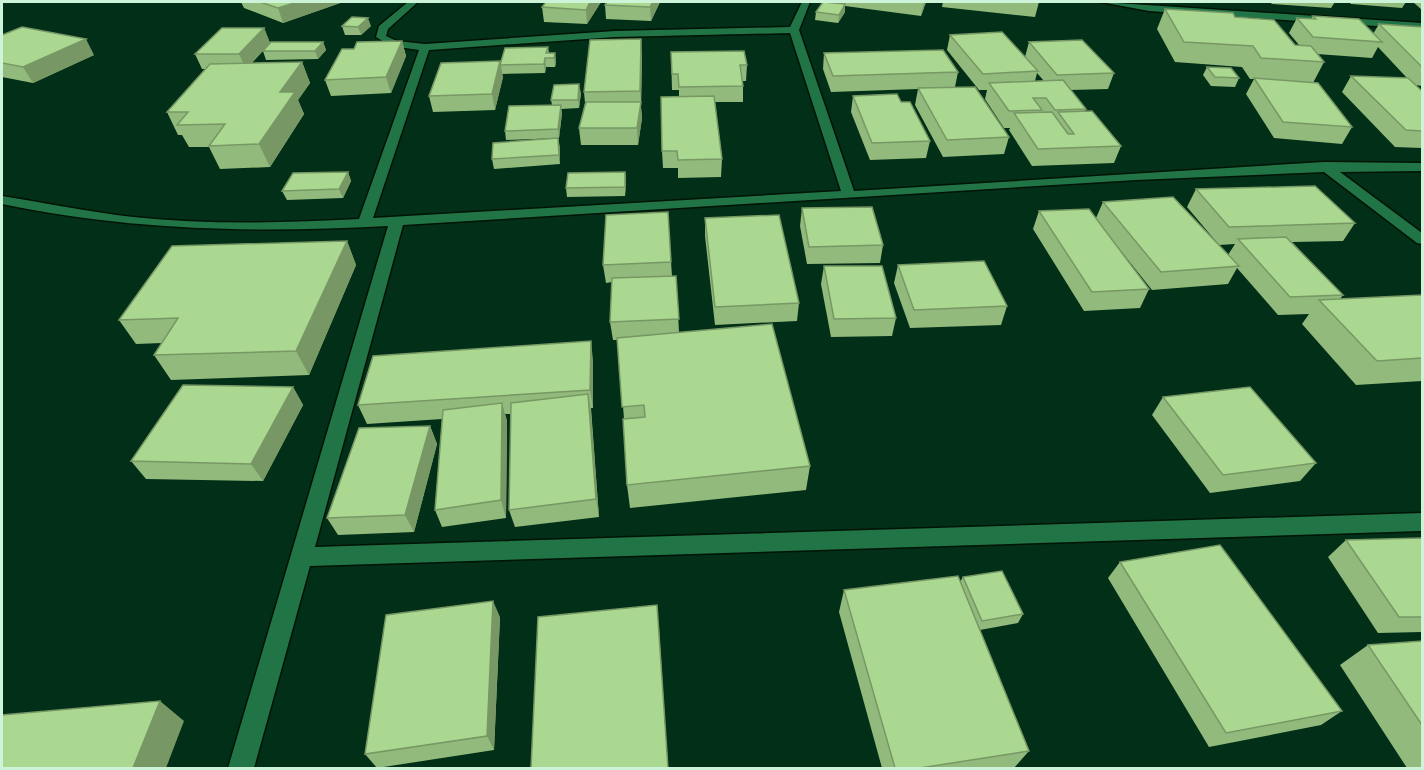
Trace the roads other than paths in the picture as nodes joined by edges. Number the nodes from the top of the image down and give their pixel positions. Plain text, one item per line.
1 (413, 2) edge
2 (806, 2) edge
3 (1106, 2) edge
4 (1422, 26) edge
5 (795, 30) junction
6 (425, 47) junction
7 (1324, 166) junction
8 (1422, 167) edge
9 (849, 195) junction
10 (2, 200) edge
11 (397, 221) junction
12 (366, 222) junction
13 (1422, 240) edge
14 (1422, 522) edge
15 (303, 557) junction
16 (241, 768) edge

1 - 6 street
2 - 5 street
3 - 4 street
5 - 6 street
5 - 9 street
6 - 12 street
7 - 8 street
7 - 9 street
7 - 13 street
9 - 11 street
10 - 12 street
11 - 12 street
11 - 15 street
14 - 15 street
15 - 16 street

